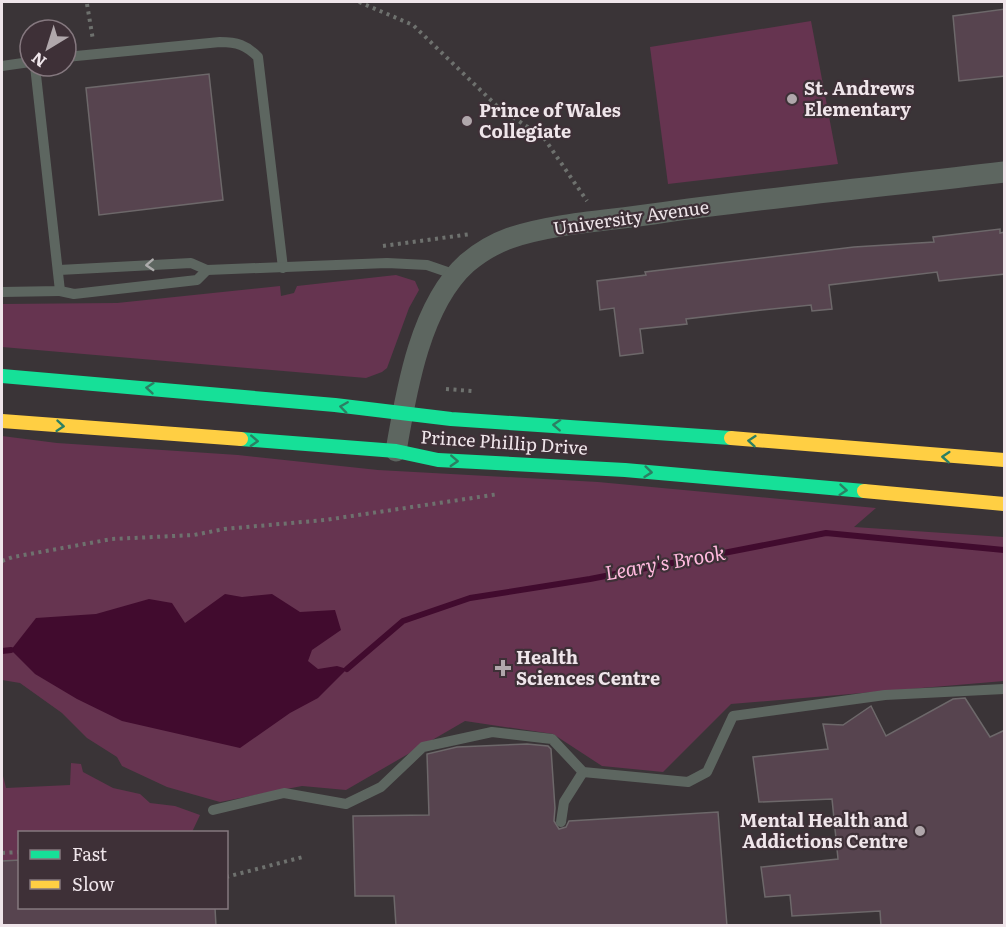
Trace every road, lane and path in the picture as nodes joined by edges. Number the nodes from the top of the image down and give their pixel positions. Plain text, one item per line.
1 (359, 2) edge
2 (371, 3) edge
3 (87, 4) dead end
4 (96, 52) junction
5 (78, 55) edge
6 (18, 64) edge
7 (2, 66) edge
8 (36, 78) edge
9 (1005, 172) edge
10 (588, 202) dead end
11 (283, 268) junction
12 (59, 270) junction
13 (207, 270) junction
14 (456, 275) junction
15 (60, 291) junction
16 (2, 292) edge
17 (2, 376) edge
18 (402, 414) junction
19 (2, 421) edge
20 (396, 451) junction
21 (1005, 460) edge
22 (499, 494) dead end
23 (1005, 504) edge
24 (2, 561) edge
25 (1005, 689) edge
26 (583, 772) junction
27 (213, 810) dead end
28 (561, 822) dead end
29 (18, 852) edge
30 (2, 853) edge
31 (303, 857) dead end
32 (228, 876) edge

1 - 2 path
2 - 10 path
3 - 4 path
4 - 5 lane
4 - 11 lane
6 - 7 lane
8 - 12 lane
9 - 14 street, University Avenue
11 - 13 lane
11 - 14 lane
13 -> 12 lane
12 - 15 lane
13 - 15 lane
14 - 18 street, University Avenue
15 - 16 lane
18 -> 17 main road, Prince Phillip Drive
18 - 20 street, University Avenue
21 -> 18 main road, Prince Phillip Drive
19 -> 20 main road, Prince Phillip Drive
20 -> 23 main road, Prince Phillip Drive
22 - 24 path
25 - 26 lane
26 - 27 lane
26 - 28 lane
29 - 30 path
31 - 32 path

